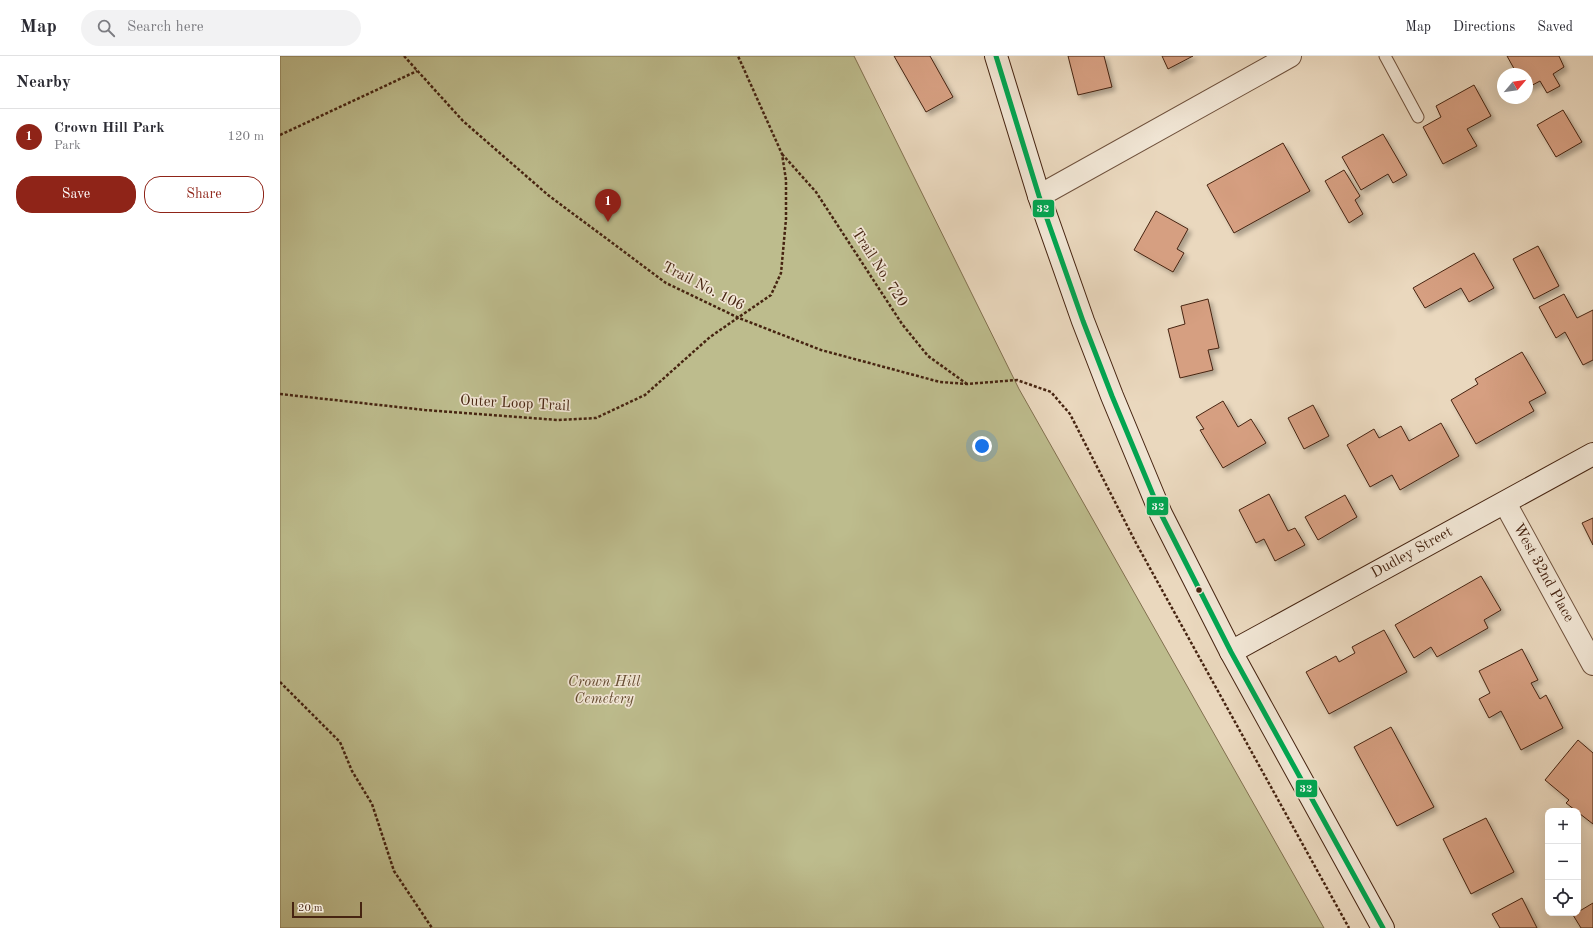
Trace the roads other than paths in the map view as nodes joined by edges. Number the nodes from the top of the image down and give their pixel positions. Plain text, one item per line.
1 (996, 56) edge
2 (1290, 56) edge
3 (1385, 56) edge
4 (1418, 117) dead end
5 (1039, 196) junction
6 (1593, 454) edge
7 (1505, 503) junction
8 (1231, 652) junction
9 (1593, 664) edge
10 (1383, 928) edge

1 - 5 street
2 - 5 street
3 - 4 lane
5 - 8 street
6 - 7 street, Dudley Street
7 - 8 street, Dudley Street
7 - 9 street, West 32nd Place
8 - 10 street

